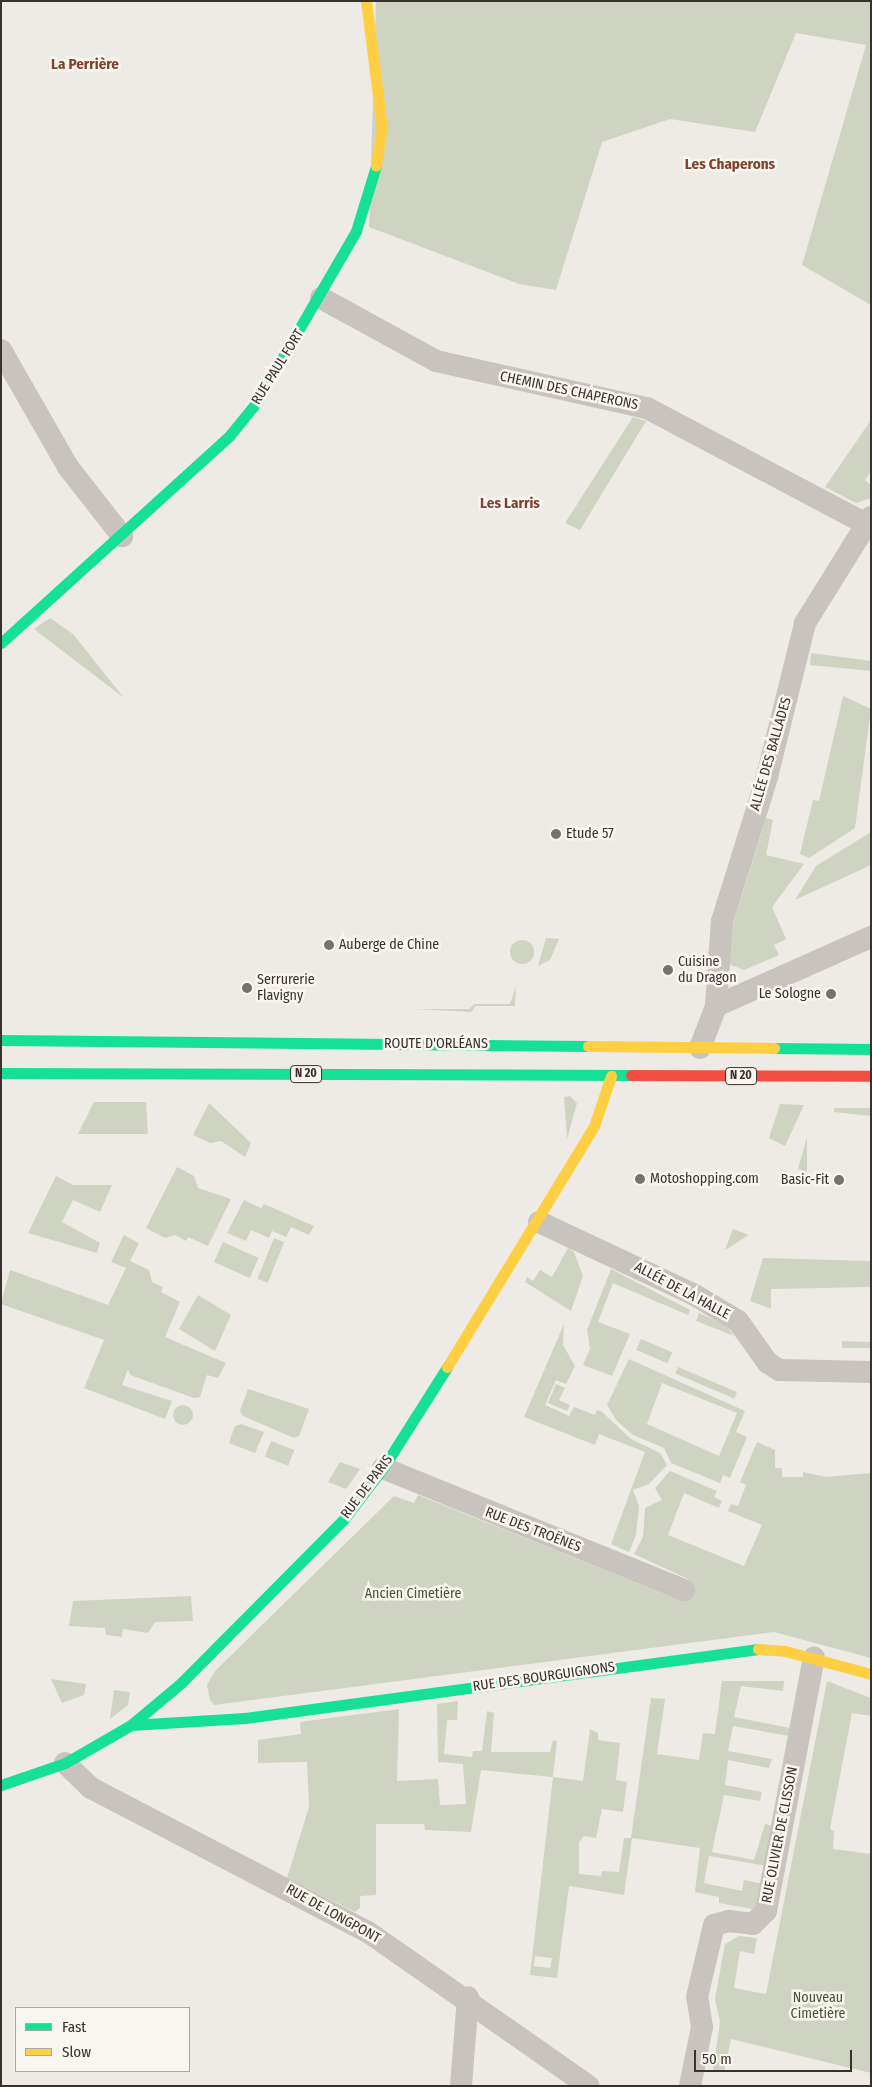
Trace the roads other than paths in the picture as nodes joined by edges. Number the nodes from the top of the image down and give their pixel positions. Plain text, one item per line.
1 (366, 1) edge
2 (322, 298) junction
3 (1, 350) edge
4 (868, 520) edge
5 (122, 536) junction
6 (1, 643) edge
7 (871, 937) edge
8 (716, 1006) junction
9 (1, 1040) edge
10 (700, 1048) junction
11 (871, 1049) edge
12 (1, 1073) edge
13 (611, 1076) junction
14 (871, 1076) edge
15 (539, 1222) junction
16 (871, 1372) edge
17 (383, 1468) junction
18 (684, 1590) dead end
19 (814, 1658) junction
20 (871, 1674) edge
21 (181, 1683) junction
22 (189, 1692) dead end
23 (202, 1706) dead end
24 (215, 1720) junction
25 (131, 1724) junction
26 (65, 1763) junction
27 (1, 1784) edge
28 (468, 1997) junction
29 (462, 2086) edge
30 (589, 2086) edge
31 (690, 2086) edge

1 - 2 main road, RUE PAUL FORT
2 - 4 street, CHEMIN DES CHAPERONS
2 - 5 main road, RUE PAUL FORT
3 - 5 street
4 - 8 street, ALLÉE DES BALLADES
5 - 6 main road, RUE PAUL FORT
7 - 8 street
8 - 10 street, ALLÉE DES BALLADES
9 - 10 main road, ROUTE D'ORLÉANS / N 20
10 - 11 main road, ROUTE D'ORLÉANS / N 20
12 - 13 main road, N 20
13 - 14 main road, N 20
13 - 15 main road, RUE DE PARIS
15 - 16 street, ALLÉE DE LA HALLE
15 - 17 main road, RUE DE PARIS
17 - 18 street, RUE DES TROËNES
17 - 21 main road, RUE DE PARIS
19 - 20 main road, RUE DES BOURGUIGNONS
19 - 24 main road, RUE DES BOURGUIGNONS
19 - 31 street, RUE OLIVIER DE CLISSON
21 - 22 main road
21 - 25 main road, RUE DE PARIS
23 - 24 main road
24 - 25 main road, RUE DES BOURGUIGNONS
25 - 26 main road, RUE DE PARIS
26 - 27 main road, RUE DE PARIS
26 - 28 street, RUE DE LONGPONT
28 - 29 street
28 - 30 street, RUE DE LONGPONT

